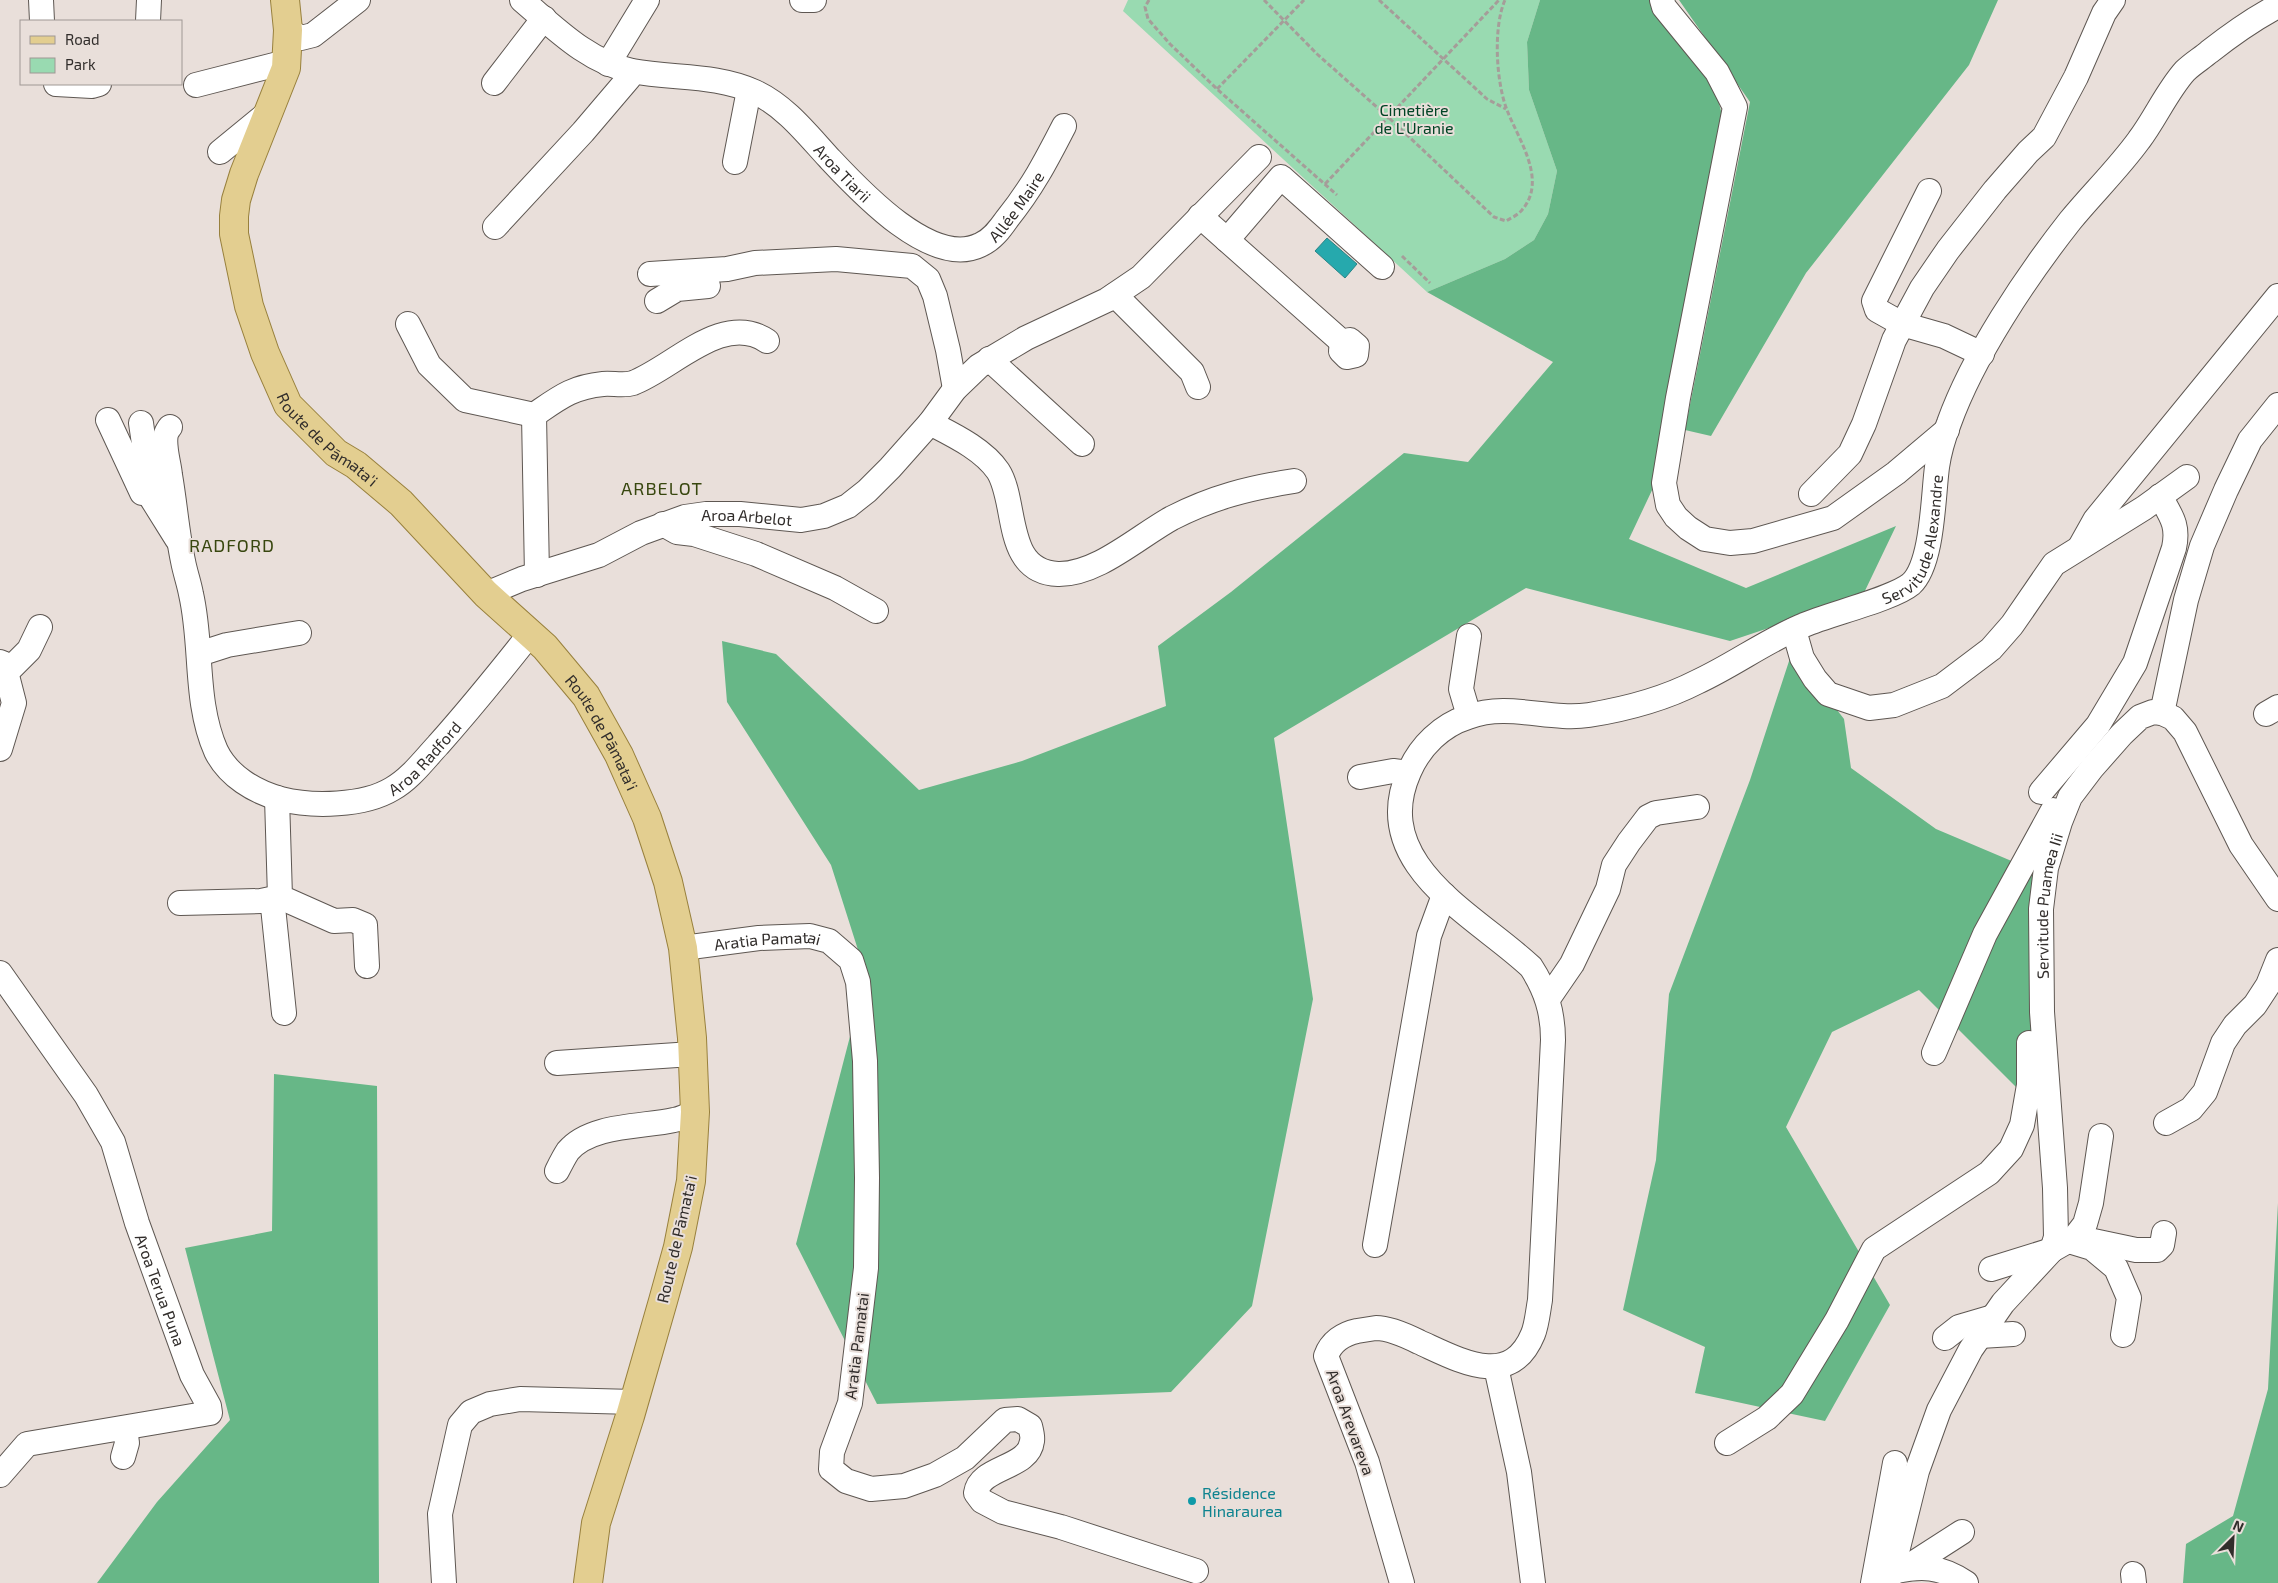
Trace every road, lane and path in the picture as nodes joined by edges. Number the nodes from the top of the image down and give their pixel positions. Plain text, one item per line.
1 (41, 0) edge
2 (55, 0) edge
3 (150, 0) edge
4 (285, 0) edge
5 (358, 0) edge
6 (522, 0) edge
7 (648, 0) edge
8 (802, 0) edge
9 (814, 0) edge
10 (1149, 0) edge
11 (1264, 0) edge
12 (1304, 0) edge
13 (1378, 0) edge
14 (1499, 0) edge
15 (1505, 0) edge
16 (1662, 0) edge
17 (2107, 4) edge
18 (2278, 6) edge
19 (544, 18) junction
20 (42, 20) edge
21 (55, 20) edge
22 (148, 20) edge
23 (1285, 21) junction
24 (288, 30) junction
25 (1443, 60) junction
26 (286, 62) junction
27 (608, 64) junction
28 (631, 71) junction
29 (494, 83) dead end
30 (76, 85) edge
31 (96, 85) edge
32 (196, 85) dead end
33 (743, 88) junction
34 (1217, 89) junction
35 (1506, 109) junction
36 (270, 111) junction
37 (1388, 117) junction
38 (1064, 126) dead end
39 (220, 152) dead end
40 (730, 157) dead end
41 (1259, 157) dead end
42 (1326, 184) junction
43 (1929, 191) dead end
44 (1339, 198) dead end
45 (1205, 211) junction
46 (495, 227) dead end
47 (1227, 240) junction
48 (942, 246) joint
49 (1388, 258) joint
50 (779, 262) junction
51 (650, 274) dead end
52 (1430, 283) dead end
53 (1115, 295) junction
54 (2278, 296) edge
55 (657, 301) dead end
56 (408, 324) dead end
57 (1902, 324) junction
58 (767, 341) dead end
59 (1342, 342) dead end
60 (1982, 354) junction
61 (989, 359) junction
62 (1198, 387) dead end
63 (955, 389) junction
64 (2278, 405) edge
65 (534, 415) junction
66 (108, 420) dead end
67 (141, 423) dead end
68 (930, 423) junction
69 (170, 427) dead end
70 (1947, 430) junction
71 (1082, 444) dead end
72 (2186, 478) dead end
73 (1294, 481) dead end
74 (1811, 494) dead end
75 (2160, 496) junction
76 (152, 499) junction
77 (663, 524) junction
78 (179, 542) junction
79 (2079, 549) junction
80 (537, 575) junction
81 (486, 594) junction
82 (876, 610) dead end
83 (40, 627) dead end
84 (1794, 630) junction
85 (299, 633) dead end
86 (530, 634) junction
87 (1469, 636) dead end
88 (198, 654) junction
89 (2, 663) edge
90 (2162, 714) junction
91 (1469, 716) junction
92 (0, 750) edge
93 (1408, 773) junction
94 (1360, 777) dead end
95 (2041, 792) dead end
96 (2070, 797) junction
97 (277, 798) junction
98 (1697, 807) dead end
99 (1444, 895) junction
100 (280, 897) junction
101 (2278, 899) edge
102 (180, 903) dead end
103 (683, 948) junction
104 (2278, 960) edge
105 (367, 966) dead end
106 (0, 973) edge
107 (1548, 1000) junction
108 (2042, 1012) junction
109 (284, 1013) dead end
110 (1934, 1053) dead end
111 (692, 1054) junction
112 (558, 1063) dead end
113 (695, 1112) junction
114 (2166, 1123) dead end
115 (2101, 1136) dead end
116 (556, 1171) dead end
117 (2164, 1233) dead end
118 (2065, 1243) junction
119 (1375, 1245) dead end
120 (1991, 1269) dead end
121 (1993, 1316) junction
122 (2013, 1334) dead end
123 (2123, 1336) dead end
124 (1945, 1338) dead end
125 (1978, 1339) junction
126 (1496, 1367) junction
127 (634, 1402) junction
128 (126, 1428) junction
129 (1727, 1443) dead end
130 (124, 1457) dead end
131 (1895, 1463) dead end
132 (0, 1475) edge
133 (1962, 1532) dead end
134 (1196, 1571) dead end
135 (1890, 1577) edge
136 (444, 1583) edge
137 (588, 1583) edge
138 (1402, 1583) edge
139 (1533, 1583) edge
140 (1966, 1583) edge

1 - 20 street
2 - 21 street
3 - 22 street
4 - 24 main road, Route de Pāmata'i
5 - 24 street
6 - 19 street, Aroa Tiarii
7 - 27 street
8 - 9 street
10 - 34 path
11 - 23 path
12 - 23 path
13 - 25 path
14 - 25 path
15 - 35 path
16 - 70 street
17 - 57 street
18 - 60 street, Servitude Alexandre
19 - 27 street, Aroa Tiarii
19 - 29 street
23 - 34 path
23 - 37 path
24 - 26 main road, Route de Pāmata'i
25 - 35 path
25 - 37 path
26 - 32 street
26 - 36 main road, Route de Pāmata'i
27 - 28 street, Aroa Tiarii
28 - 33 street, Aroa Tiarii
28 - 46 street
30 - 31 street
33 - 40 street
33 - 48 street, Aroa Tiarii
34 - 42 path
35 - 37 path
36 - 39 street
36 - 81 main road, Route de Pāmata'i
37 - 42 path
38 - 48 street, Allée Maire
41 - 45 street, Aroa Arbelot
42 - 44 path
43 - 57 street
45 - 47 street
45 - 53 street, Aroa Arbelot
47 - 49 street
47 - 59 street
49 - 52 path
50 - 51 street
50 - 55 street
50 - 63 street
53 - 61 street, Aroa Arbelot
53 - 62 street
54 - 79 street
56 - 65 street
57 - 60 street
57 - 74 street
58 - 65 street
60 - 70 street, Servitude Alexandre
61 - 63 street, Aroa Arbelot
61 - 71 street
63 - 68 street, Aroa Arbelot
64 - 90 street
65 - 80 street
66 - 76 street
67 - 76 street, Aroa Radford
68 - 73 street
68 - 77 street, Aroa Arbelot
69 - 78 street, Aroa Radford
70 - 84 street, Servitude Alexandre
72 - 75 street
75 - 79 street
75 - 95 street
76 - 78 street, Aroa Radford
77 - 80 street, Aroa Arbelot
77 - 82 street
78 - 88 street, Aroa Radford
79 - 84 street
80 - 81 street, Aroa Arbelot
81 - 86 main road, Route de Pāmata'i
83 - 89 street
84 - 91 street, Servitude Alexandre
85 - 88 street
86 - 97 street, Aroa Radford
86 - 103 main road, Route de Pāmata'i
87 - 91 street
88 - 97 street, Aroa Radford
89 - 92 street
90 - 96 street, Servitude Puamea Iii
90 - 101 street
91 - 93 street, Servitude Alexandre
93 - 94 street
93 - 99 street, Servitude Alexandre
96 - 108 street, Servitude Puamea Iii
96 - 110 street
97 - 100 street
98 - 107 street
99 - 107 street, Servitude Alexandre
99 - 119 street
100 - 102 street
100 - 105 street
100 - 109 street
103 - 111 main road, Route de Pāmata'i
103 - 134 street, Aratia Pamatai
104 - 114 street
106 - 128 street, Aroa Terua Puna
107 - 126 street, Servitude Alexandre
108 - 118 street, Servitude Puamea Iii
108 - 129 street
111 - 112 street
111 - 113 main road, Route de Pāmata'i
113 - 116 street
113 - 127 main road, Route de Pāmata'i
115 - 118 street
117 - 118 street
118 - 120 street
118 - 121 street
118 - 123 street
121 - 124 street
121 - 125 street
122 - 125 street
125 - 135 street
126 - 138 street, Aroa Arevareva
126 - 139 street
127 - 136 street
127 - 137 main road, Route de Pāmata'i
128 - 130 street
128 - 132 street, Aroa Terua Puna
131 - 135 street
133 - 135 street
135 - 140 street

